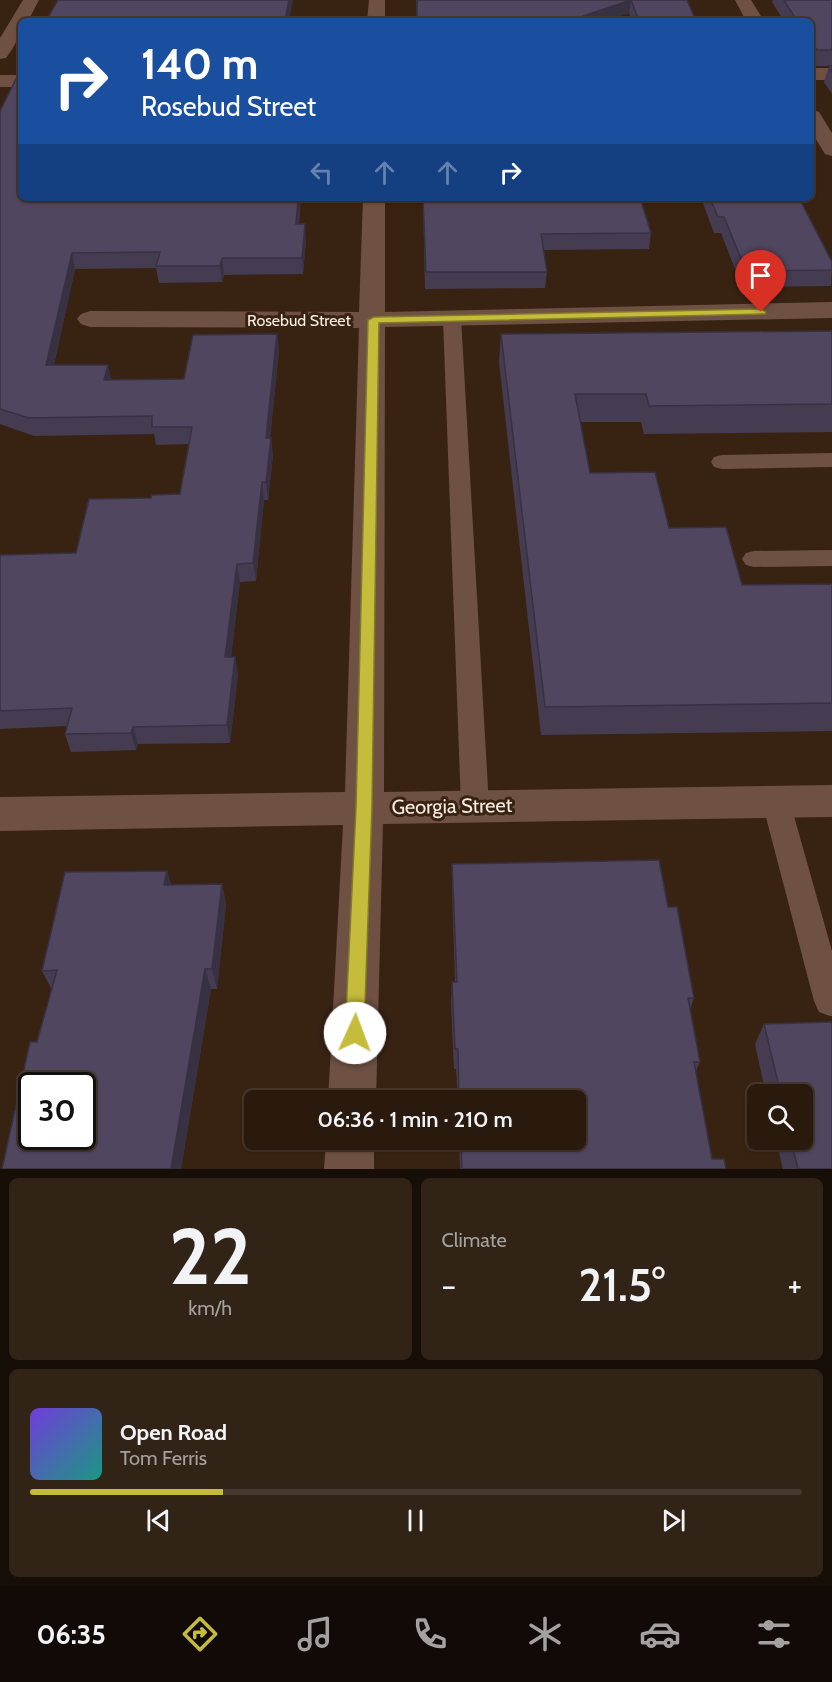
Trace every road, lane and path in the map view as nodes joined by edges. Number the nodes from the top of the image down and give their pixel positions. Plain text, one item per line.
1 (31, 0) edge
2 (377, 0) edge
3 (743, 0) edge
4 (21, 18) edge
5 (376, 18) edge
6 (754, 18) edge
7 (18, 23) edge
8 (0, 54) edge
9 (814, 74) edge
10 (832, 74) edge
11 (0, 81) edge
12 (18, 81) edge
13 (814, 119) edge
14 (832, 150) edge
15 (374, 201) edge
16 (832, 310) edge
17 (452, 318) junction
18 (90, 319) dead end
19 (374, 320) junction
20 (832, 460) edge
21 (722, 462) dead end
22 (832, 558) edge
23 (754, 559) dead end
24 (832, 801) edge
25 (776, 802) junction
26 (475, 806) junction
27 (364, 807) junction
28 (0, 814) edge
29 (830, 1001) dead end
30 (352, 1090) edge
31 (350, 1150) edge
32 (349, 1169) edge

1 - 4 street
2 - 5 street
3 - 6 street
7 - 8 street
9 - 10 street
11 - 12 street
13 - 14 street
15 - 19 street
16 - 17 street, Rosebud Street
17 - 19 street, Rosebud Street
17 - 26 lane
18 - 19 street, Rosebud Street
19 - 27 street
20 - 21 lane
22 - 23 lane
24 - 25 street, Georgia Street
25 - 26 street, Georgia Street
25 - 29 lane
26 - 27 street, Georgia Street
27 - 28 street, Georgia Street
27 - 30 street
31 - 32 street

